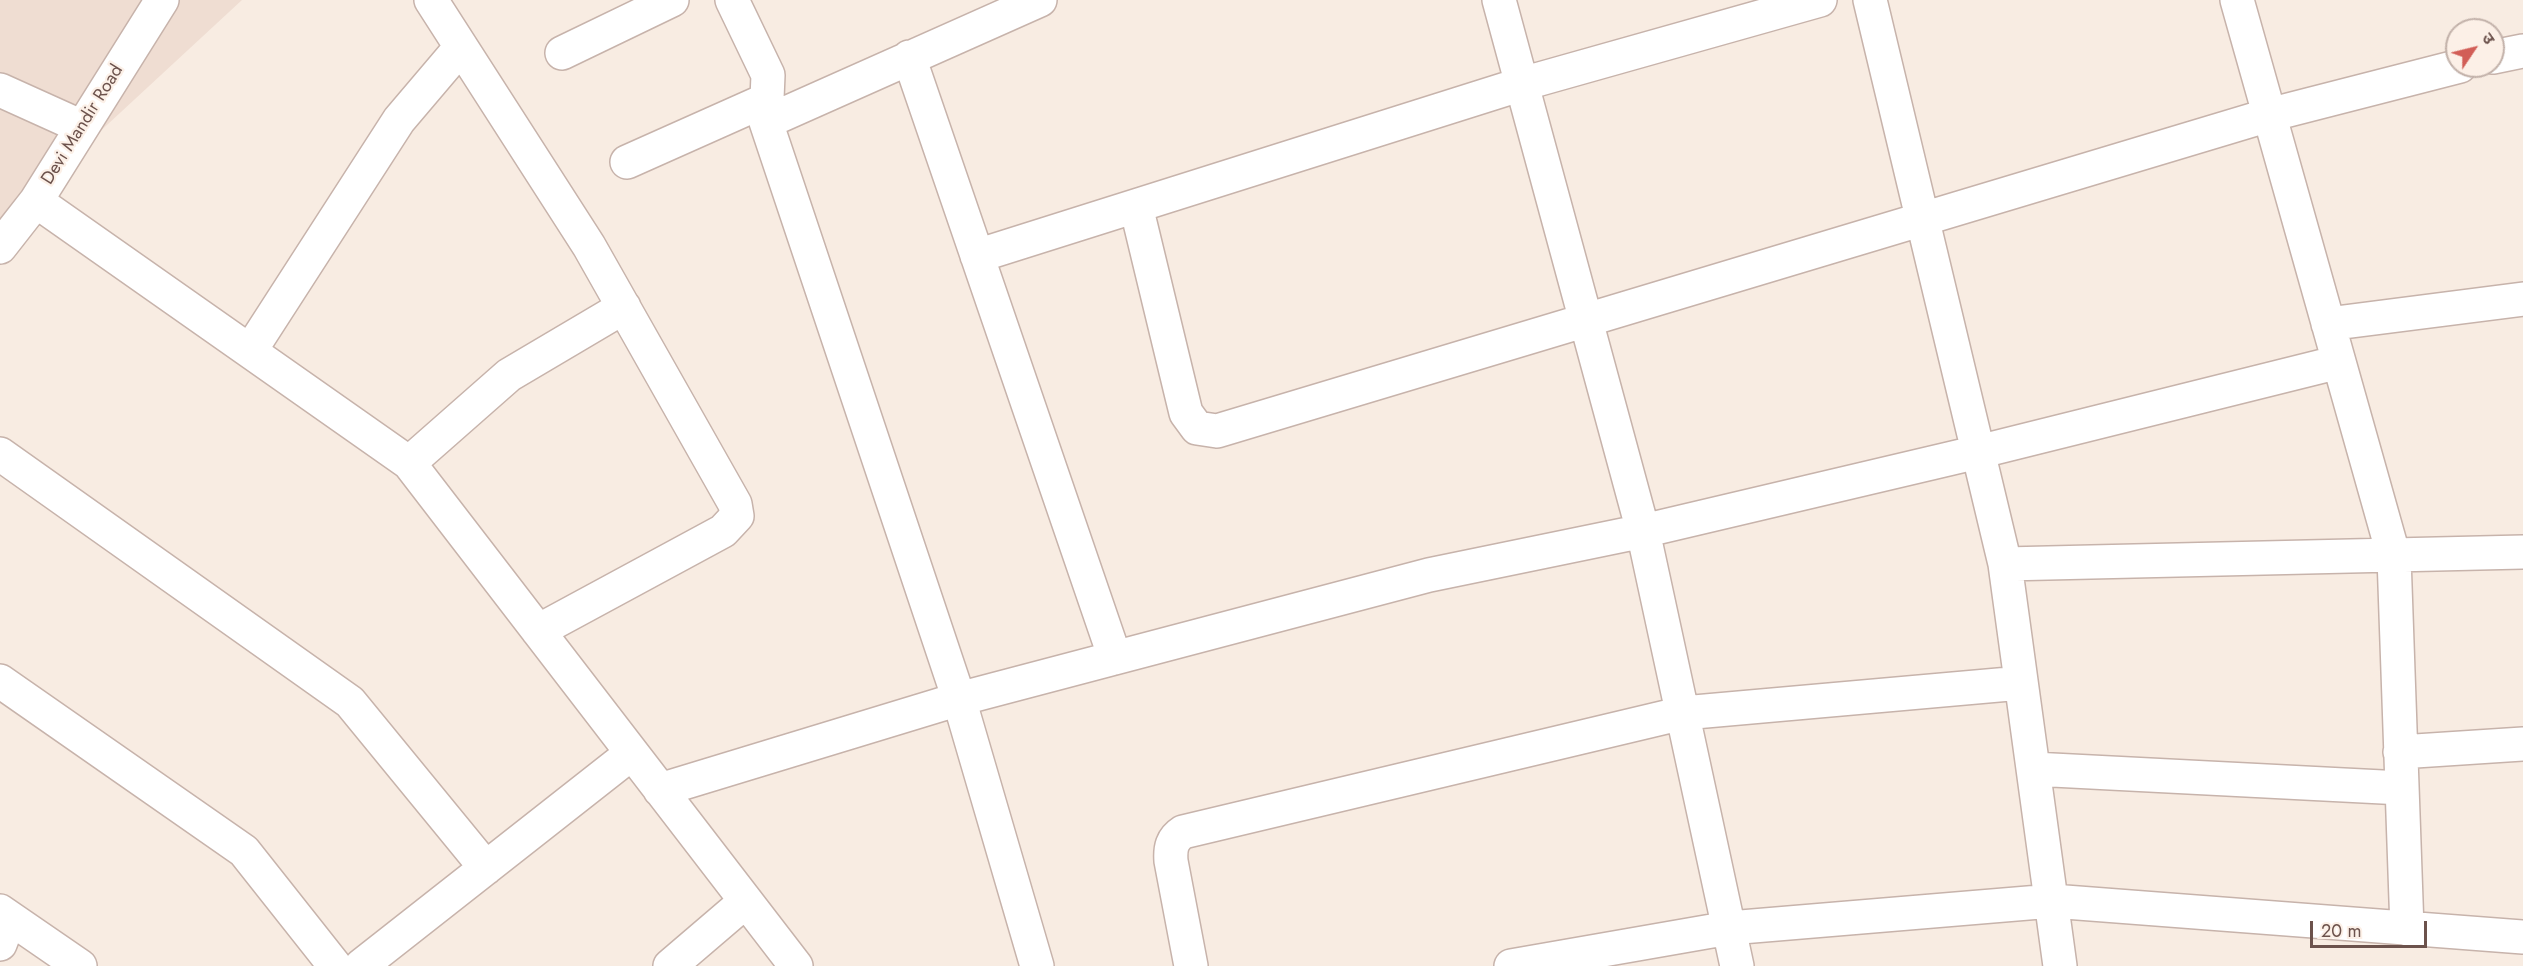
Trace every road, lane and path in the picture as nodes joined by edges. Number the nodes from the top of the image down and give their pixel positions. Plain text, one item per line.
1 (162, 0) edge
2 (431, 0) edge
3 (672, 0) edge
4 (732, 0) edge
5 (1040, 0) edge
6 (1499, 0) edge
7 (1820, 0) edge
8 (1870, 0) edge
9 (2237, 0) edge
10 (462, 47) junction
11 (2523, 51) edge
12 (562, 53) dead end
13 (2505, 55) edge
14 (909, 57) junction
15 (2445, 70) edge
16 (1522, 84) junction
17 (0, 90) edge
18 (766, 111) junction
19 (2270, 115) junction
20 (82, 127) junction
21 (627, 162) dead end
22 (36, 201) junction
23 (1136, 206) junction
24 (1923, 220) junction
25 (0, 247) edge
26 (977, 256) junction
27 (2523, 299) edge
28 (624, 307) junction
29 (1586, 320) junction
30 (2328, 324) junction
31 (250, 351) junction
32 (2339, 362) junction
33 (1978, 452) junction
34 (0, 454) edge
35 (409, 463) junction
36 (1643, 531) junction
37 (2523, 552) edge
38 (2394, 557) junction
39 (2005, 564) junction
40 (538, 631) junction
41 (1115, 658) junction
42 (0, 681) edge
43 (2021, 683) junction
44 (959, 699) junction
45 (1683, 713) junction
46 (2523, 744) edge
47 (2400, 752) junction
48 (632, 753) junction
49 (2033, 768) junction
50 (2402, 788) junction
51 (660, 790) junction
52 (486, 868) junction
53 (746, 901) junction
54 (2052, 901) junction
55 (3, 924) edge
56 (1729, 928) junction
57 (2406, 928) junction
58 (2523, 937) edge
59 (80, 966) edge
60 (335, 966) edge
61 (361, 966) edge
62 (670, 966) edge
63 (796, 966) edge
64 (1037, 966) edge
65 (1191, 966) edge
66 (1511, 966) edge
67 (1737, 966) edge
68 (2060, 966) edge

1 - 20 street, Devi Mandir Road
2 - 10 street
3 - 12 street
4 - 18 street
5 - 14 street
6 - 16 street
7 - 16 street
8 - 24 street
9 - 19 street
10 - 28 street
10 - 31 street
11 - 13 street
14 - 18 street
14 - 26 street
15 - 19 street
16 - 23 street
16 - 29 street
17 - 20 street
18 - 21 street
18 - 44 street
19 - 24 street
19 - 30 street
20 - 22 street, Devi Mandir Road
22 - 25 street, Devi Mandir Road
22 - 31 street
23 - 26 street
23 - 29 street
24 - 29 street
24 - 33 street
26 - 41 street
27 - 30 street
28 - 35 street
28 - 40 street
29 - 36 street
30 - 32 street
31 - 35 street
32 - 33 street
32 - 38 street
33 - 36 street
33 - 39 street
34 - 52 street
35 - 40 street
36 - 41 street
36 - 45 street
37 - 38 street
38 - 39 street
38 - 47 street
39 - 43 street
40 - 48 street
41 - 44 street
42 - 60 street
43 - 45 street
43 - 49 street
44 - 51 street
44 - 64 street
45 - 56 street
45 - 65 street
46 - 47 street
47 - 50 street
48 - 51 street
48 - 52 street
49 - 50 street
49 - 54 street
50 - 57 street
51 - 53 street
52 - 61 street
53 - 62 street
53 - 63 street
54 - 56 street
54 - 57 street
54 - 68 street
55 - 59 street
56 - 66 street
56 - 67 street
57 - 58 street

